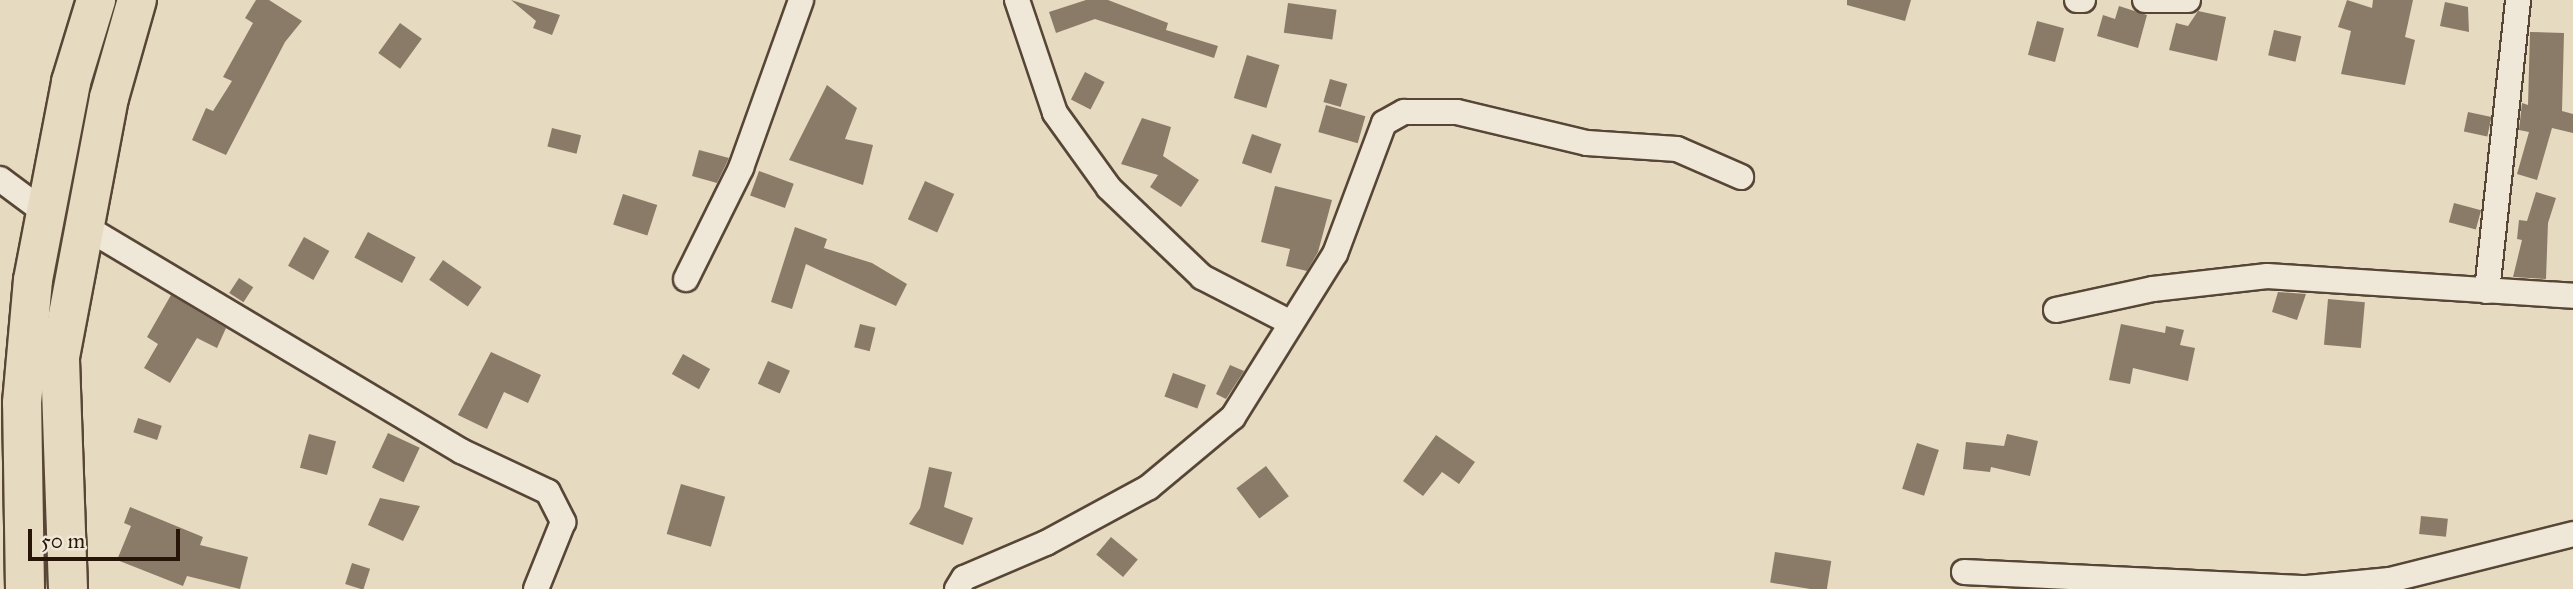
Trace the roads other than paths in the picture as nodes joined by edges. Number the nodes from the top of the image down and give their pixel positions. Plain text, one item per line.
1 (96, 0) edge
2 (137, 0) edge
3 (801, 0) edge
4 (1017, 0) edge
5 (2077, 0) edge
6 (2083, 0) edge
7 (2145, 0) edge
8 (2188, 0) edge
9 (2518, 0) edge
10 (1741, 177) dead end
11 (0, 179) edge
12 (43, 211) junction
13 (82, 225) junction
14 (686, 279) dead end
15 (2487, 291) junction
16 (2573, 296) edge
17 (2056, 310) dead end
18 (1291, 323) junction
19 (2573, 534) edge
20 (1964, 572) dead end
21 (24, 589) edge
22 (68, 589) edge
23 (536, 589) edge
24 (957, 589) edge

1 - 12 highway
2 - 13 highway
3 - 14 street
4 - 18 street
5 - 6 street
7 - 8 street
9 - 15 street
10 - 18 street
11 - 12 street
12 - 21 highway
13 - 22 highway
13 - 23 street
15 - 16 street
15 - 17 street
18 - 24 street
19 - 20 street

